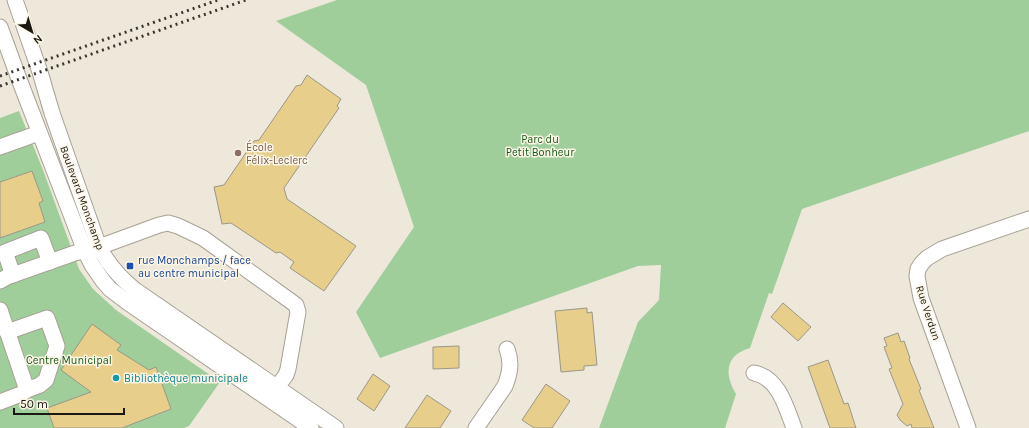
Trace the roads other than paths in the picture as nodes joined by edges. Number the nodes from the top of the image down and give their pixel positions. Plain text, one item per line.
1 (14, 0) edge
2 (0, 27) edge
3 (39, 132) junction
4 (0, 147) edge
5 (1029, 219) edge
6 (92, 249) junction
7 (50, 262) junction
8 (7, 278) edge
9 (0, 310) edge
10 (7, 332) junction
11 (507, 349) dead end
12 (754, 372) dead end
13 (277, 387) junction
14 (27, 390) junction
15 (0, 402) edge
16 (311, 428) edge
17 (336, 428) edge
18 (476, 428) edge
19 (794, 428) edge
20 (968, 428) edge

1 - 6 street, Boulevard Monchamp
2 - 3 street, Boulevard Monchamp
3 - 4 street
3 - 6 street, Boulevard Monchamp
5 - 20 street, Rue Verdun
6 - 7 street
6 - 13 street, Boulevard Monchamp
6 - 13 street
6 - 16 street, Boulevard Monchamp
7 - 8 street
7 - 8 street
9 - 10 street
10 - 14 street
10 - 14 street
11 - 18 street
12 - 19 street
13 - 17 street, Boulevard Monchamp
14 - 15 street

